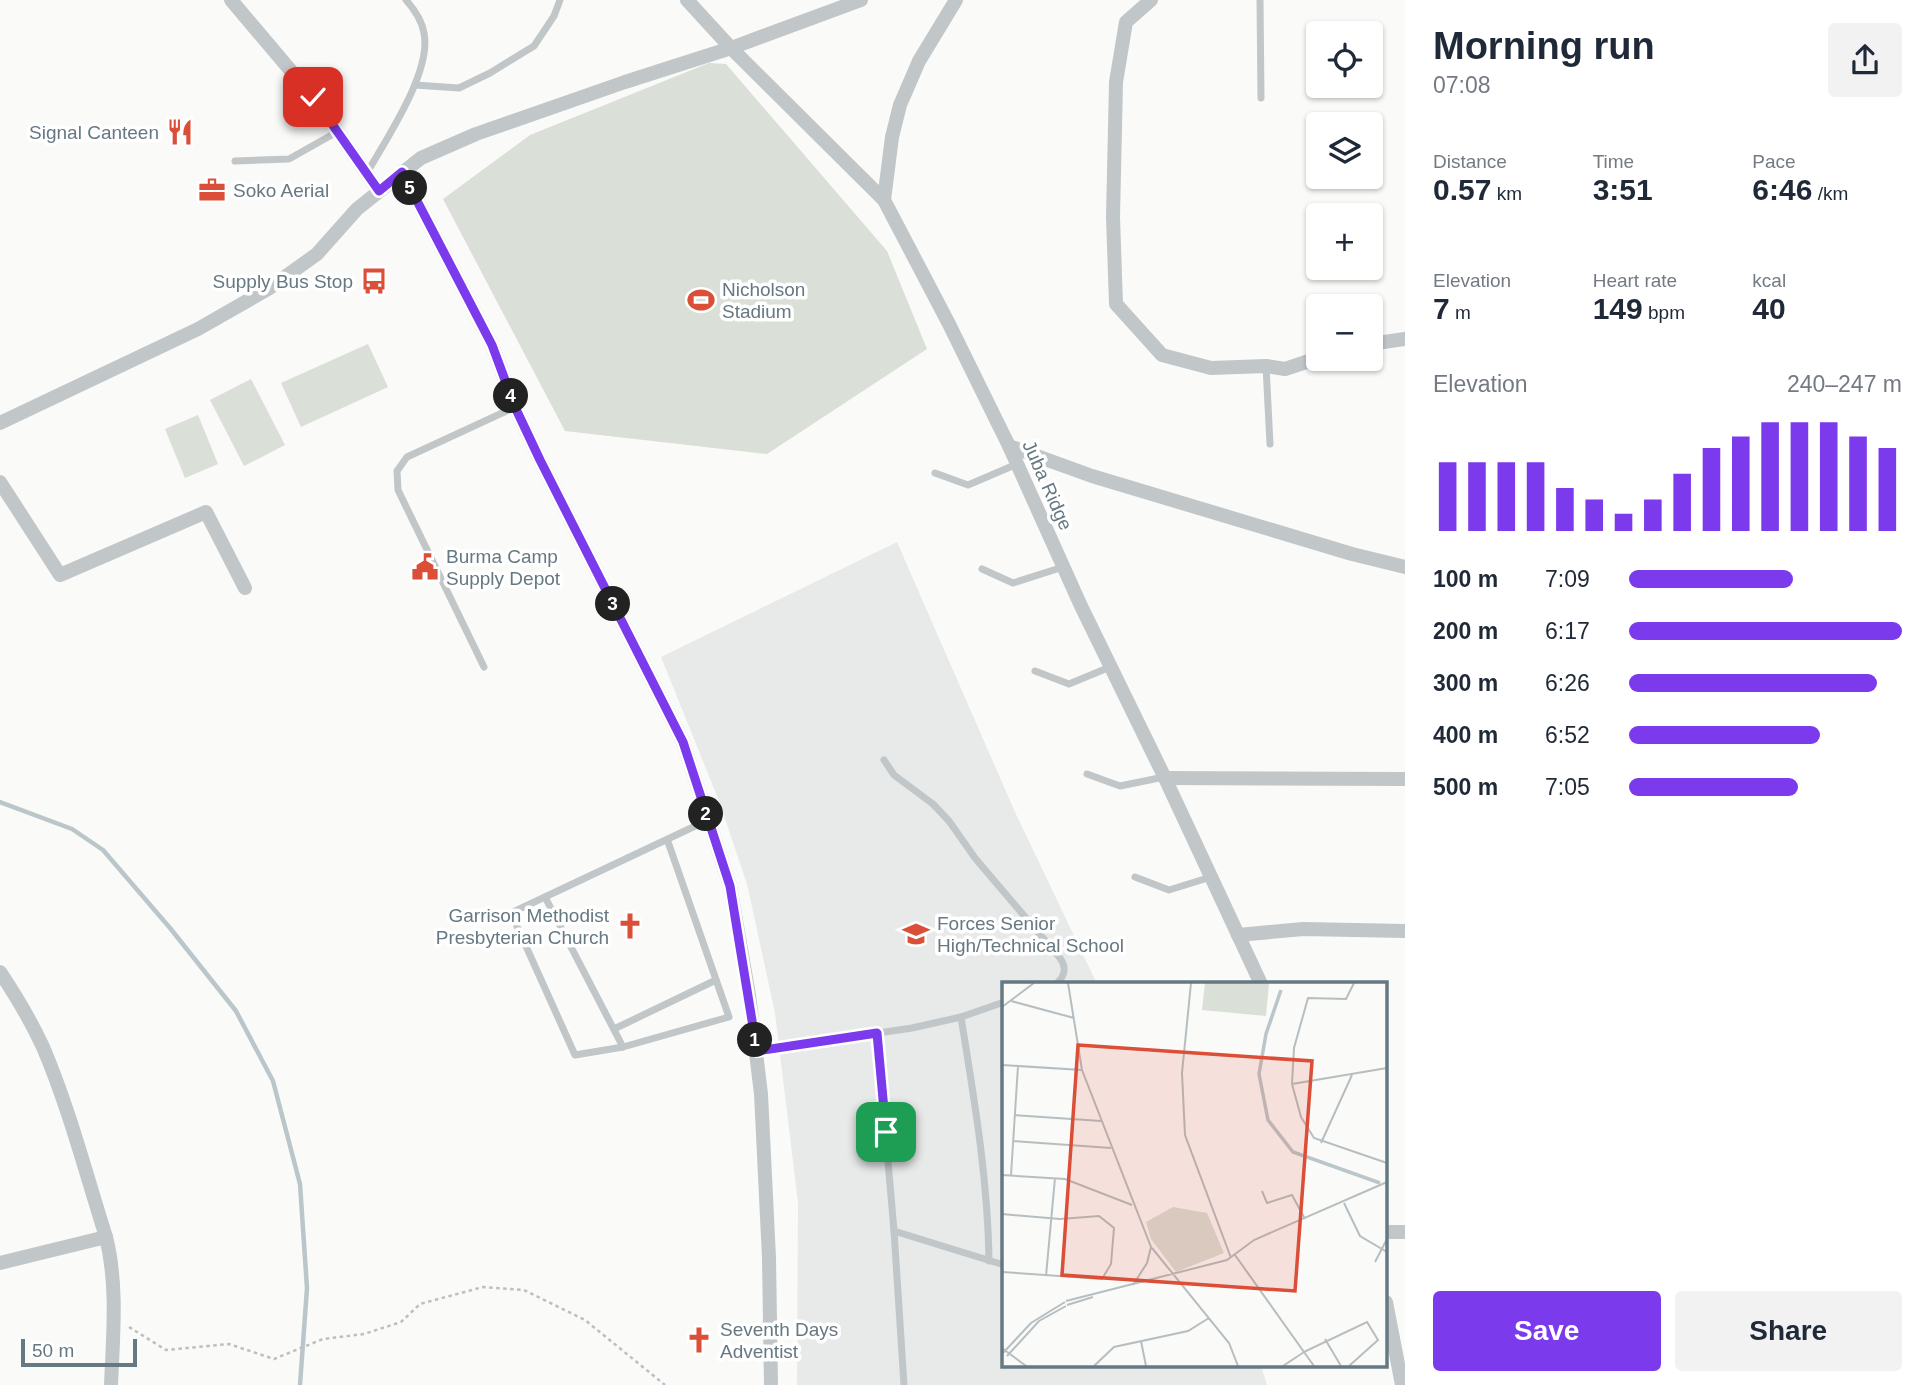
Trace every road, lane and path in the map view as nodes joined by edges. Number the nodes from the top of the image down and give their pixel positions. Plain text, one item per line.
1 (231, 0) edge
2 (406, 0) edge
3 (560, 0) edge
4 (687, 0) edge
5 (861, 0) edge
6 (956, 0) edge
7 (1151, 0) edge
8 (1260, 0) edge
9 (731, 48) junction
10 (415, 85) junction
11 (1261, 98) dead end
12 (337, 132) junction
13 (235, 162) dead end
14 (402, 172) junction
15 (367, 174) junction
16 (379, 191) junction
17 (884, 200) junction
18 (1405, 340) edge
19 (1383, 343) edge
20 (1306, 362) edge
21 (1266, 366) junction
22 (515, 407) junction
23 (0, 423) edge
24 (1270, 444) dead end
25 (1009, 446) junction
26 (1017, 464) junction
27 (935, 473) dead end
28 (0, 482) edge
29 (1063, 567) junction
30 (1405, 567) edge
31 (982, 569) dead end
32 (245, 587) dead end
33 (484, 667) dead end
34 (1111, 667) junction
35 (1035, 671) dead end
36 (884, 760) dead end
37 (1087, 774) dead end
38 (1165, 777) junction
39 (1405, 779) edge
40 (708, 820) junction
41 (667, 839) junction
42 (1135, 877) dead end
43 (1212, 877) junction
44 (545, 897) junction
45 (1405, 931) edge
46 (1238, 935) junction
47 (0, 972) edge
48 (716, 979) junction
49 (1058, 982) edge
50 (1260, 982) edge
51 (1002, 1003) edge
52 (961, 1017) junction
53 (614, 1028) junction
54 (877, 1033) junction
55 (623, 1047) junction
56 (757, 1051) junction
57 (894, 1231) junction
58 (106, 1237) junction
59 (989, 1261) junction
60 (0, 1263) edge
61 (1002, 1264) edge
62 (1388, 1312) edge
63 (113, 1317) junction
64 (111, 1385) edge
65 (665, 1385) edge
66 (771, 1385) edge
67 (904, 1385) edge
68 (1402, 1385) edge

1 - 12 street
2 - 10 lane
3 - 10 lane
4 - 9 street, Juba Ridge
5 - 9 street
6 - 17 street
7 - 21 street
8 - 11 lane
9 - 14 street
9 - 17 street, Juba Ridge
10 - 15 lane
12 - 13 lane
12 - 15 street
14 - 16 street
14 - 22 street
15 - 16 street
16 - 23 street
17 - 25 street, Juba Ridge
18 - 19 street
20 - 21 street
21 - 24 lane
22 - 33 lane
22 - 40 street
25 - 26 street, Juba Ridge
25 - 30 street
26 - 27 lane
26 - 29 street, Juba Ridge
28 - 32 street
29 - 31 lane
29 - 34 street, Juba Ridge
34 - 35 lane
34 - 38 street, Juba Ridge
36 - 49 lane
37 - 38 lane
38 - 39 street
38 - 43 street, Juba Ridge
40 - 41 lane
40 - 56 street
41 - 44 lane
41 - 48 lane
42 - 43 lane
43 - 46 street, Juba Ridge
44 - 53 lane
44 - 55 lane
45 - 46 street
46 - 50 street, Juba Ridge
47 - 58 street
48 - 53 lane
48 - 55 lane
51 - 52 lane
52 - 54 lane
52 - 59 lane
53 - 55 lane
54 - 56 lane
54 - 57 lane
56 - 66 street
57 - 59 lane
57 - 67 lane
58 - 60 street
58 - 63 street
59 - 61 lane
62 - 68 street
63 - 64 street
63 - 65 path

